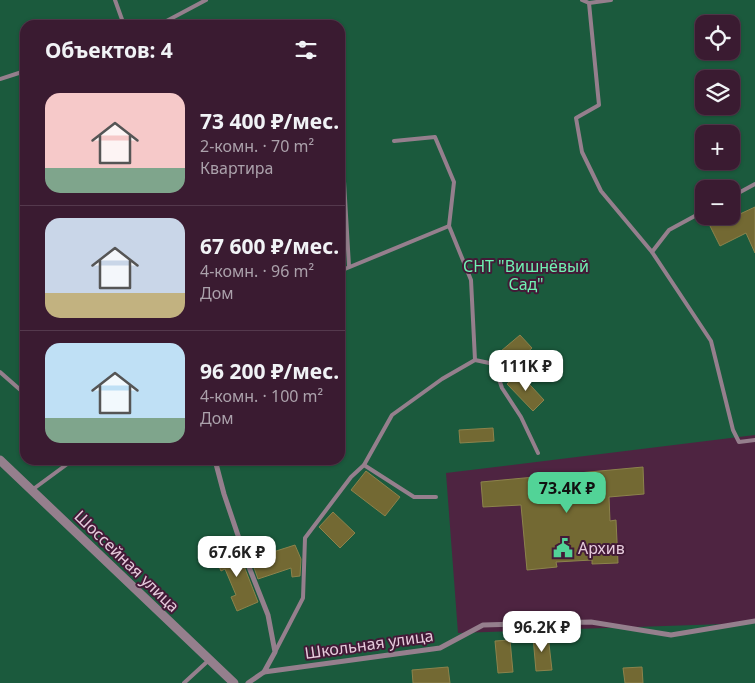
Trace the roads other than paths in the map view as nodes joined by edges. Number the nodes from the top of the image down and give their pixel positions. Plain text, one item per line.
1 (115, 0) edge
2 (206, 0) edge
3 (582, 0) edge
4 (611, 0) edge
5 (589, 3) junction
6 (122, 20) edge
7 (168, 20) edge
8 (20, 72) edge
9 (0, 78) edge
10 (394, 141) dead end
11 (755, 184) edge
12 (740, 192) edge
13 (345, 198) edge
14 (695, 216) edge
15 (450, 226) junction
16 (652, 252) junction
17 (349, 266) junction
18 (345, 268) edge
19 (476, 360) junction
20 (0, 372) edge
21 (20, 390) edge
22 (755, 440) edge
23 (538, 453) dead end
24 (0, 460) edge
25 (66, 465) edge
26 (216, 465) edge
27 (364, 465) junction
28 (32, 490) junction
29 (436, 497) dead end
30 (755, 622) edge
31 (275, 652) junction
32 (209, 660) junction
33 (264, 672) junction
34 (184, 683) edge
35 (234, 683) edge
36 (248, 683) edge

1 - 6 lane
2 - 7 lane
3 - 5 lane
4 - 5 lane
5 - 16 lane
8 - 9 lane
10 - 15 lane
11 - 12 lane
13 - 17 lane
14 - 16 lane
15 - 17 lane
15 - 19 lane
16 - 22 lane
17 - 18 lane
19 - 23 lane
19 - 27 lane
20 - 21 lane
24 - 28 street, Шоссейная улица
25 - 28 lane
26 - 31 street
27 - 29 lane
27 - 31 lane
28 - 32 street, Шоссейная улица
30 - 33 street, Школьная улица
31 - 33 street
32 - 34 lane
32 - 35 street, Шоссейная улица
33 - 36 street

